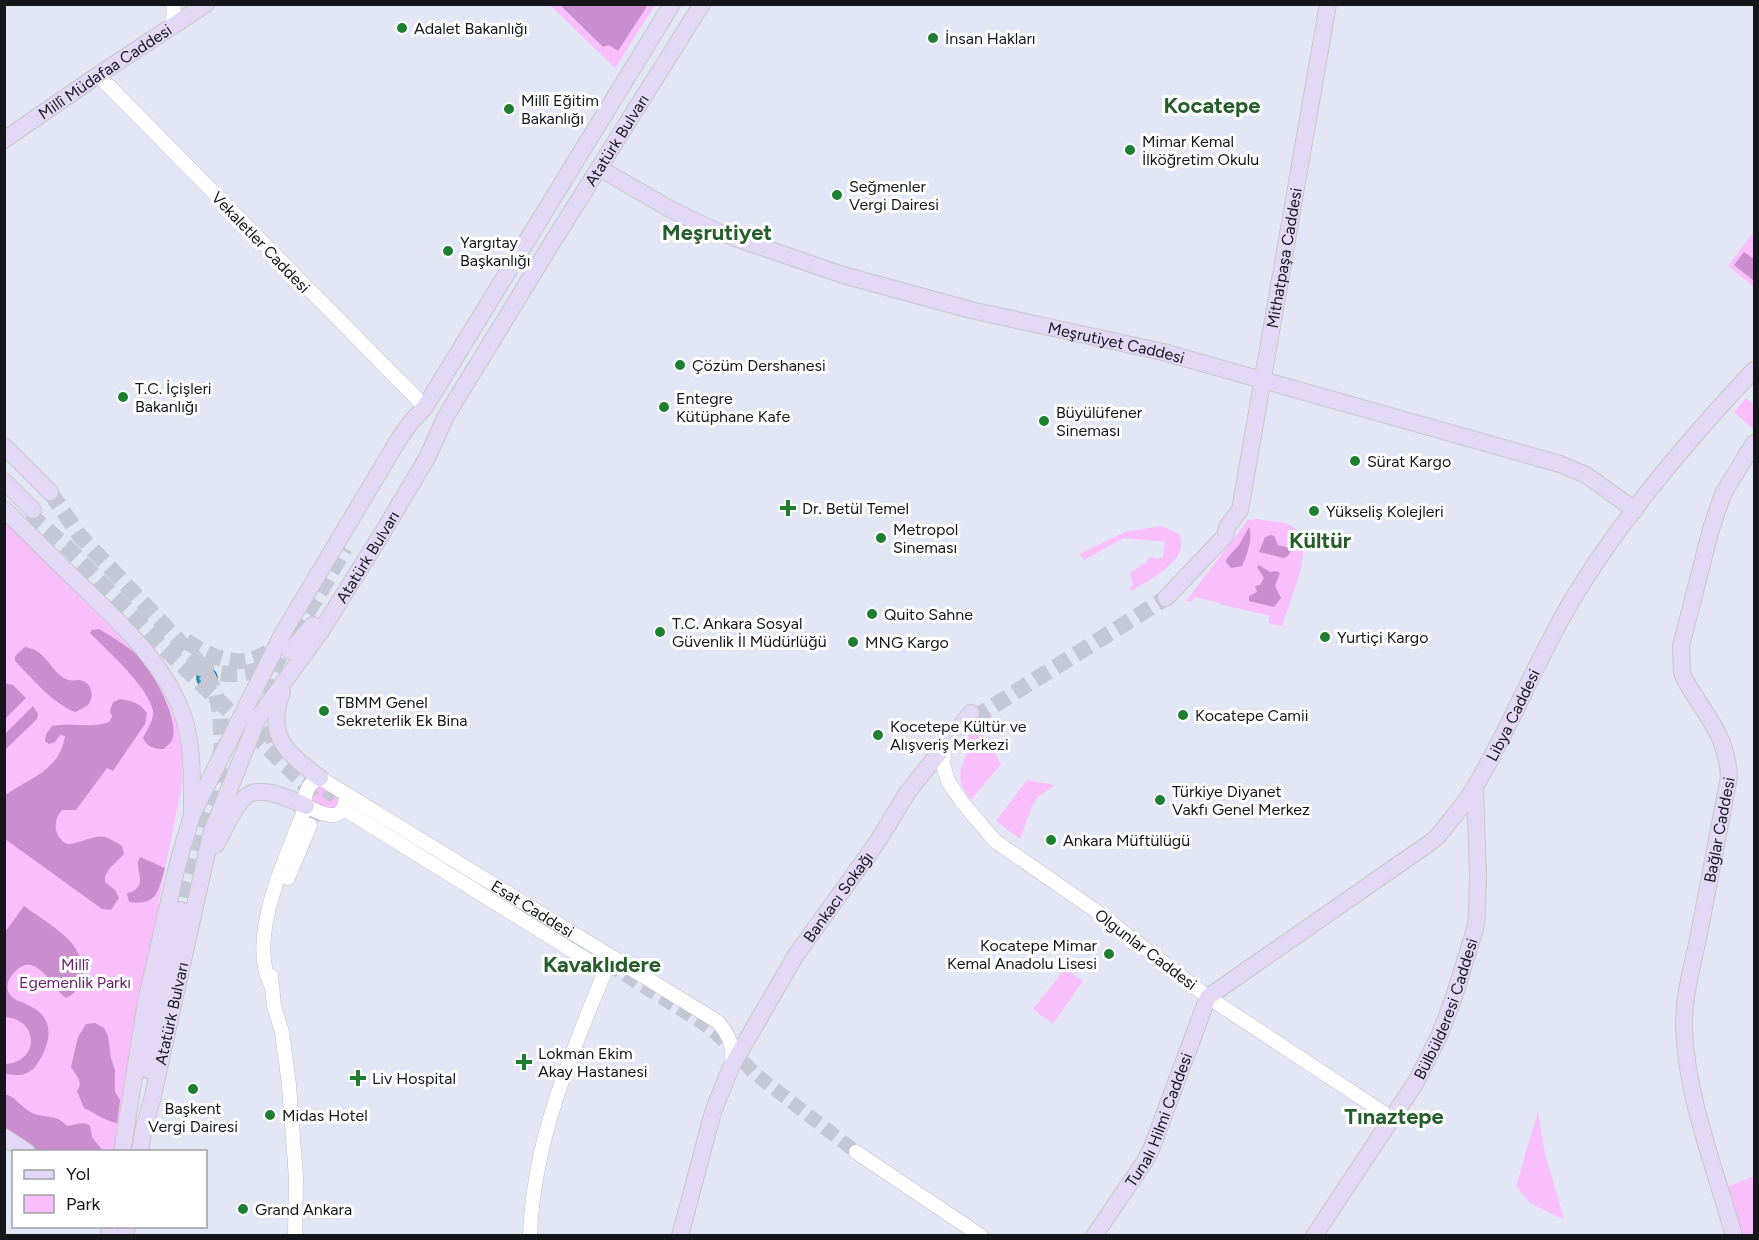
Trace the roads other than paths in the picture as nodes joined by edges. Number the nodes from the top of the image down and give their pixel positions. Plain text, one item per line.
1 (173, 4) edge
2 (672, 4) edge
3 (702, 4) edge
4 (1328, 4) edge
5 (205, 5) edge
6 (171, 27) junction
7 (98, 75) junction
8 (4, 140) edge
9 (599, 168) junction
10 (1755, 370) edge
11 (1262, 380) junction
12 (425, 407) junction
13 (444, 420) junction
14 (1755, 443) edge
15 (4, 446) edge
16 (4, 461) edge
17 (4, 481) edge
18 (4, 491) edge
19 (39, 504) junction
20 (4, 509) edge
21 (1635, 510) junction
22 (345, 548) tunnel mouth
23 (1163, 597) tunnel mouth
24 (290, 651) tunnel mouth
25 (288, 675) junction
26 (973, 715) tunnel mouth
27 (950, 739) junction
28 (320, 777) junction
29 (1475, 787) junction
30 (340, 790) junction
31 (306, 806) junction
32 (344, 809) junction
33 (192, 815) junction
34 (310, 825) tunnel mouth
35 (203, 870) junction
36 (171, 891) junction
37 (198, 896) junction
38 (181, 910) tunnel mouth
39 (271, 985) junction
40 (1208, 997) junction
41 (731, 1067) junction
42 (1393, 1119) junction
43 (144, 1128) junction
44 (4, 1137) edge
45 (24, 1150) edge
46 (122, 1150) edge
47 (140, 1150) edge
48 (856, 1152) tunnel mouth
49 (295, 1236) edge
50 (530, 1236) edge
51 (680, 1236) edge
52 (981, 1236) edge
53 (1094, 1236) edge
54 (1314, 1236) edge
55 (1734, 1236) edge

1 - 6 street
2 - 12 main road, Atatürk Bulvarı
3 - 9 main road, Atatürk Bulvarı
4 - 11 main road, Mithatpaşa Caddesi
5 - 6 main road, Millî Müdafaa Caddesi
6 - 7 main road, Millî Müdafaa Caddesi
7 - 8 main road, Millî Müdafaa Caddesi
7 - 12 street, Vekaletler Caddesi
9 - 11 main road, Meşrutiyet Caddesi
9 - 13 main road, Atatürk Bulvarı
10 - 21 main road, Libya Caddesi
11 - 21 main road, Meşrutiyet Caddesi
11 - 23 main road, Mithatpaşa Caddesi
12 - 22 main road
12 - 33 main road, Atatürk Bulvarı
13 - 24 main road
13 - 25 main road, Atatürk Bulvarı
14 - 55 main road, Bağlar Caddesi
15 - 19 main road
16 - 19 main road
17 - 19 main road
18 - 19 main road
20 - 33 main road
21 - 29 main road, Libya Caddesi
25 - 28 main road
25 - 35 main road, Atatürk Bulvarı
26 - 27 main road, Bankacı Sokağı
27 - 40 street, Olgunlar Caddesi
27 - 41 main road, Bankacı Sokağı
28 - 30 street, Esat Caddesi
28 - 31 street
29 - 40 main road, Libya Caddesi
29 - 42 main road, Bülbülderesi Caddesi
30 - 32 street
30 - 41 street, Esat Caddesi
31 - 32 street
31 - 35 main road
31 - 39 street
32 - 50 street, Esat Caddesi
33 - 36 main road, Atatürk Bulvarı
34 - 39 street
35 - 37 main road, Atatürk Bulvarı
36 - 37 main road
36 - 46 main road, Atatürk Bulvarı
37 - 43 main road, Atatürk Bulvarı
38 - 43 main road
39 - 49 street
40 - 42 street, Olgunlar Caddesi
40 - 53 main road, Tunalı Hilmi Caddesi
41 - 51 main road, Esat Caddesi
42 - 54 main road, Bülbülderesi Caddesi
43 - 47 main road, Atatürk Bulvarı
44 - 45 main road
48 - 52 street

